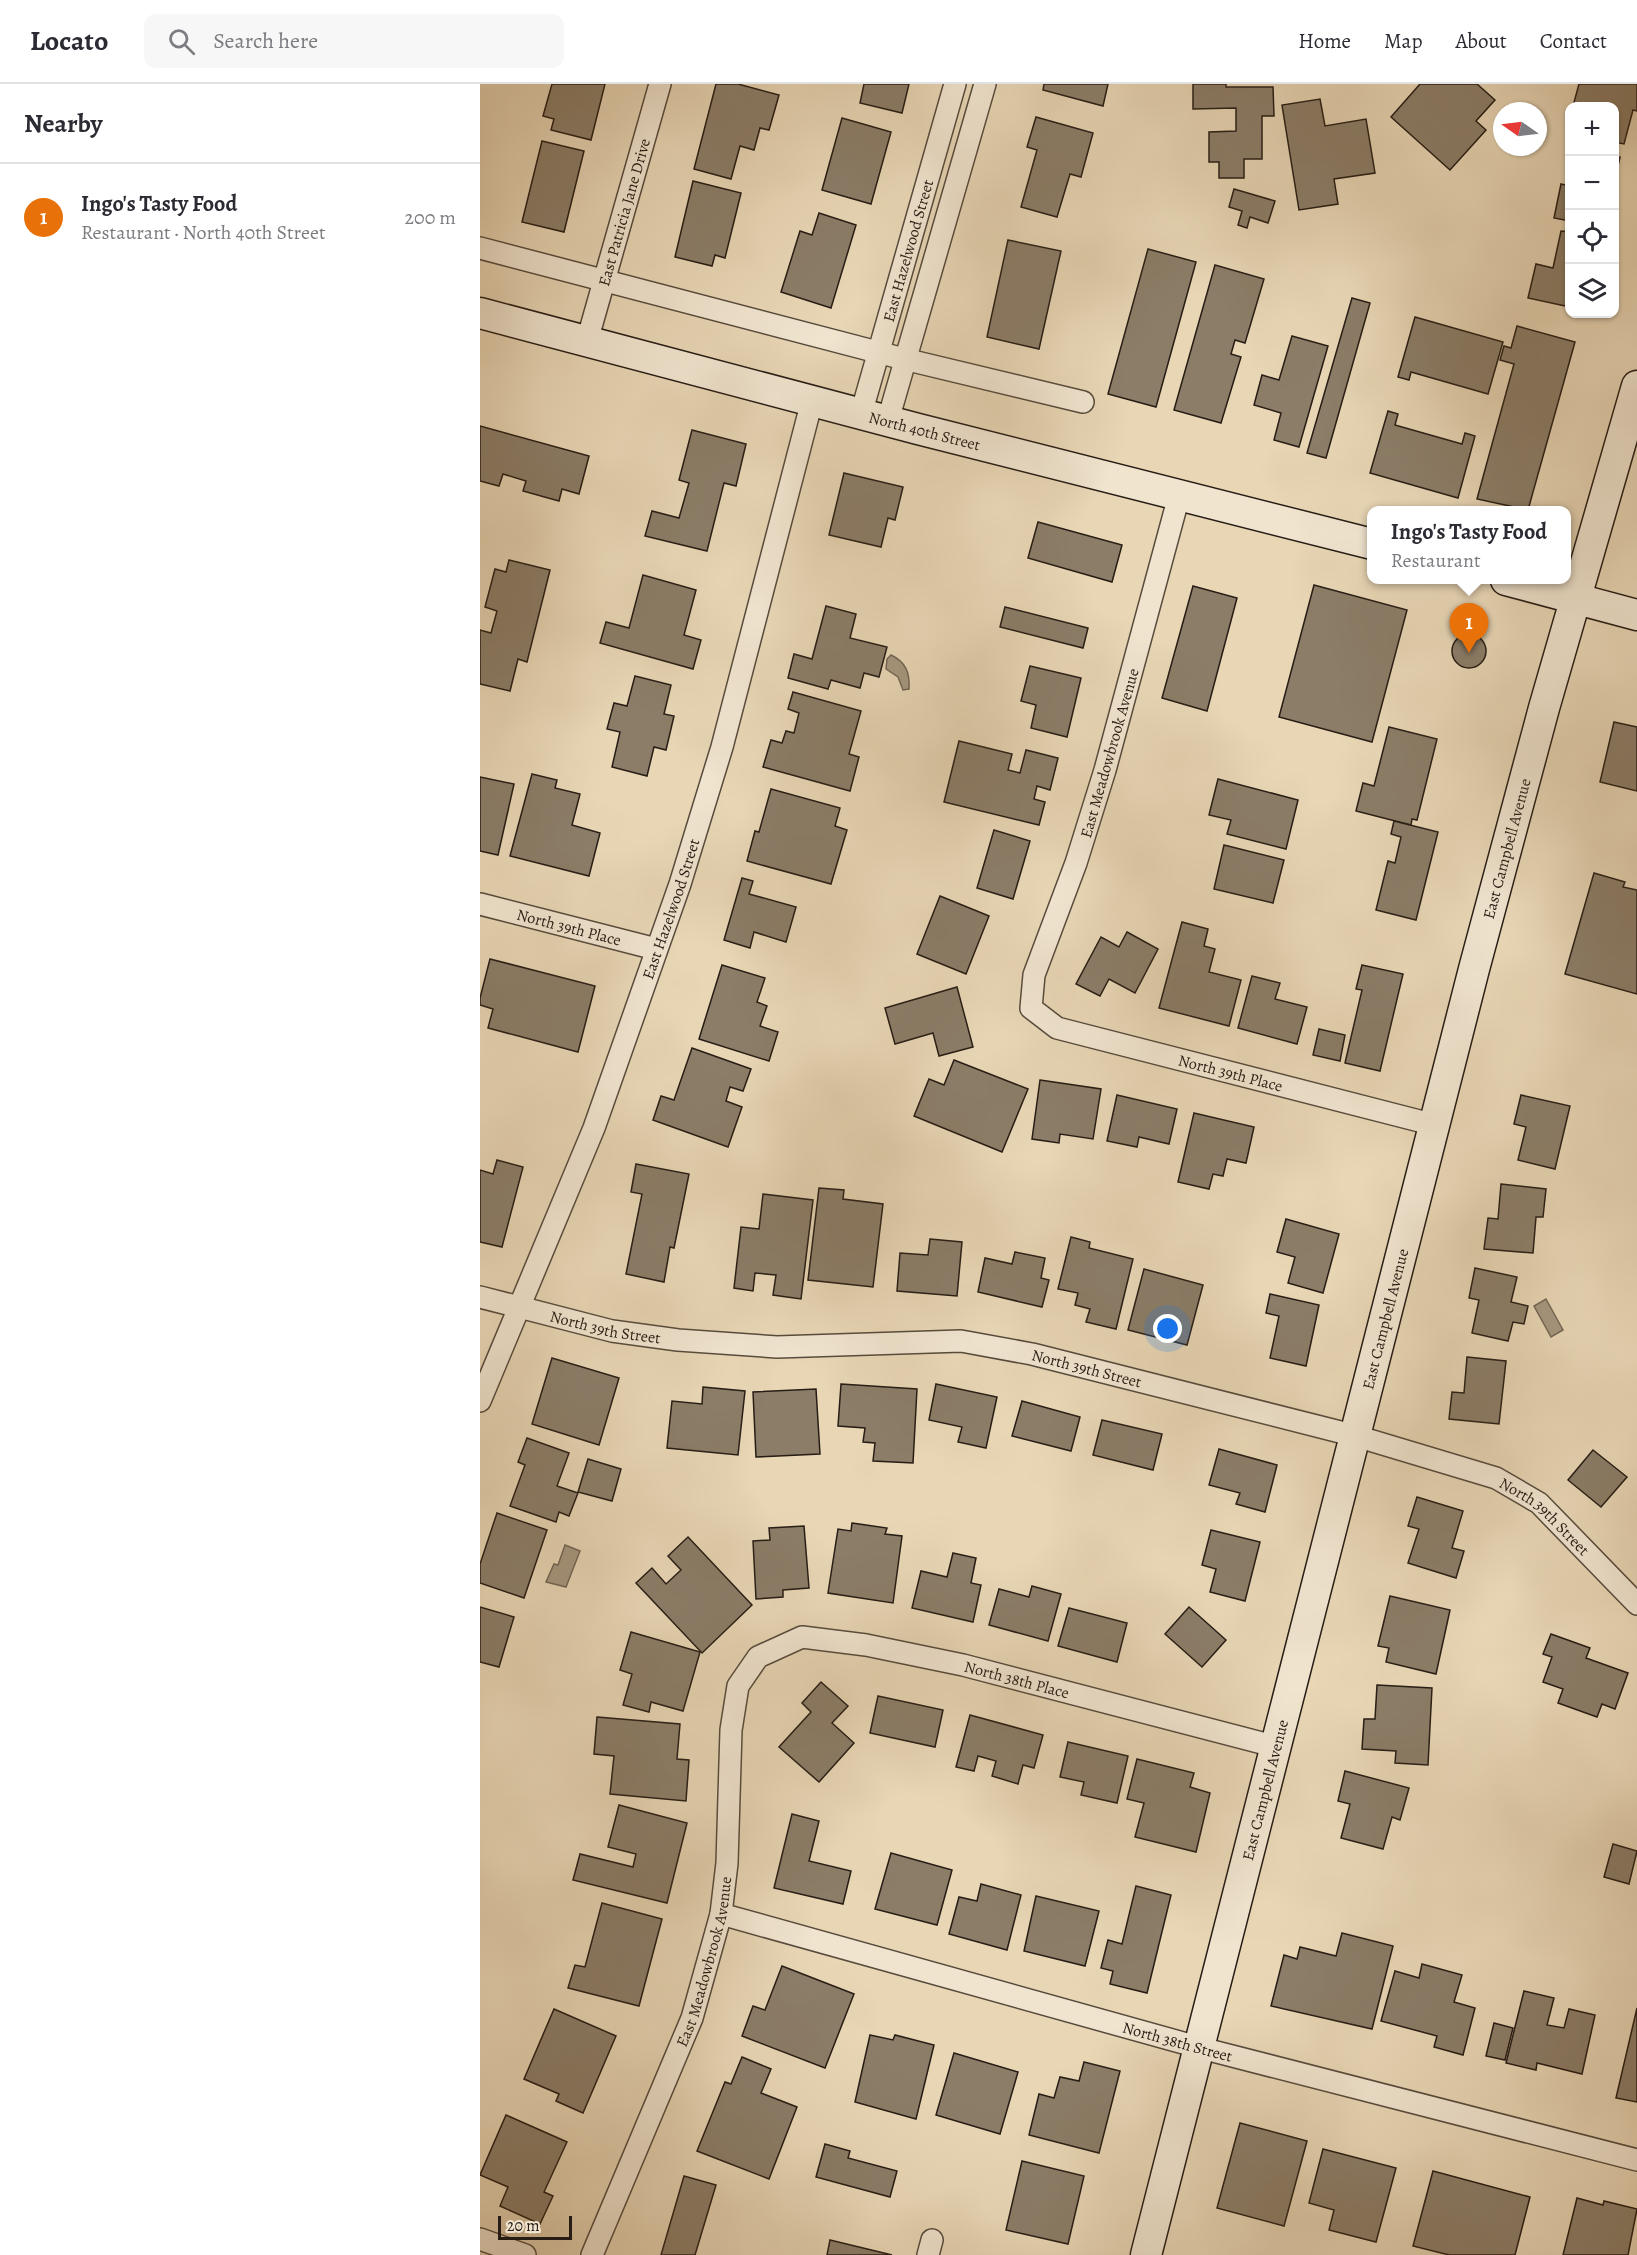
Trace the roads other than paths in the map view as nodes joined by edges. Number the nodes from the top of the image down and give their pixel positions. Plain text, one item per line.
1 (660, 84) edge
2 (954, 86) edge
3 (983, 90) edge
4 (480, 248) edge
5 (602, 281) junction
6 (480, 313) edge
7 (587, 340) junction
8 (877, 351) junction
9 (904, 359) junction
10 (1637, 387) edge
11 (812, 401) junction
12 (1083, 402) dead end
13 (874, 417) junction
14 (1630, 436) edge
15 (1179, 496) junction
16 (1367, 543) edge
17 (1524, 584) edge
18 (1575, 598) junction
19 (1637, 615) edge
20 (480, 904) edge
21 (656, 949) junction
22 (1031, 1008) joint
23 (1435, 1125) junction
24 (480, 1297) edge
25 (519, 1307) junction
26 (480, 1401) edge
27 (1356, 1436) junction
28 (1637, 1604) edge
29 (758, 1657) joint
30 (1277, 1747) junction
31 (721, 1914) junction
32 (1201, 2048) junction
33 (1637, 2160) edge
34 (480, 2239) edge
35 (525, 2255) edge
36 (592, 2255) edge
37 (1146, 2255) edge

1 - 5 street, East Patricia Jane Drive
2 - 3 street, East Hazelwood Street
2 - 8 street, East Hazelwood Street
3 - 9 street, East Hazelwood Street
4 - 5 street
5 - 7 street, East Patricia Jane Drive
5 - 8 street
6 - 7 street, North 40th Street
7 - 11 street, North 40th Street
8 - 9 street
8 - 13 street, East Hazelwood Street
9 - 12 street
9 - 13 street, East Hazelwood Street
10 - 14 street, East Campbell Avenue
11 - 13 street, North 40th Street
11 - 21 street, East Hazelwood Street
13 - 15 street, North 40th Street
14 - 18 street, East Campbell Avenue
15 - 16 street, North 40th Street
15 - 22 street, East Meadowbrook Avenue
17 - 18 street
18 - 19 street
18 - 23 street, East Campbell Avenue
20 - 21 street, North 39th Place
21 - 25 street, East Hazelwood Street
22 - 23 street, North 39th Place
23 - 27 street, East Campbell Avenue
24 - 25 street, North 39th Street
25 - 26 street, East Hazelwood Street
25 - 27 street, North 39th Street
27 - 28 street, North 39th Street
27 - 30 street, East Campbell Avenue
29 - 30 street, North 38th Place
29 - 31 street, East Meadowbrook Avenue
30 - 32 street, East Campbell Avenue
31 - 32 street, North 38th Street
31 - 36 street, East Meadowbrook Avenue
32 - 33 street, North 38th Street
32 - 37 street, East Campbell Avenue
34 - 35 street

